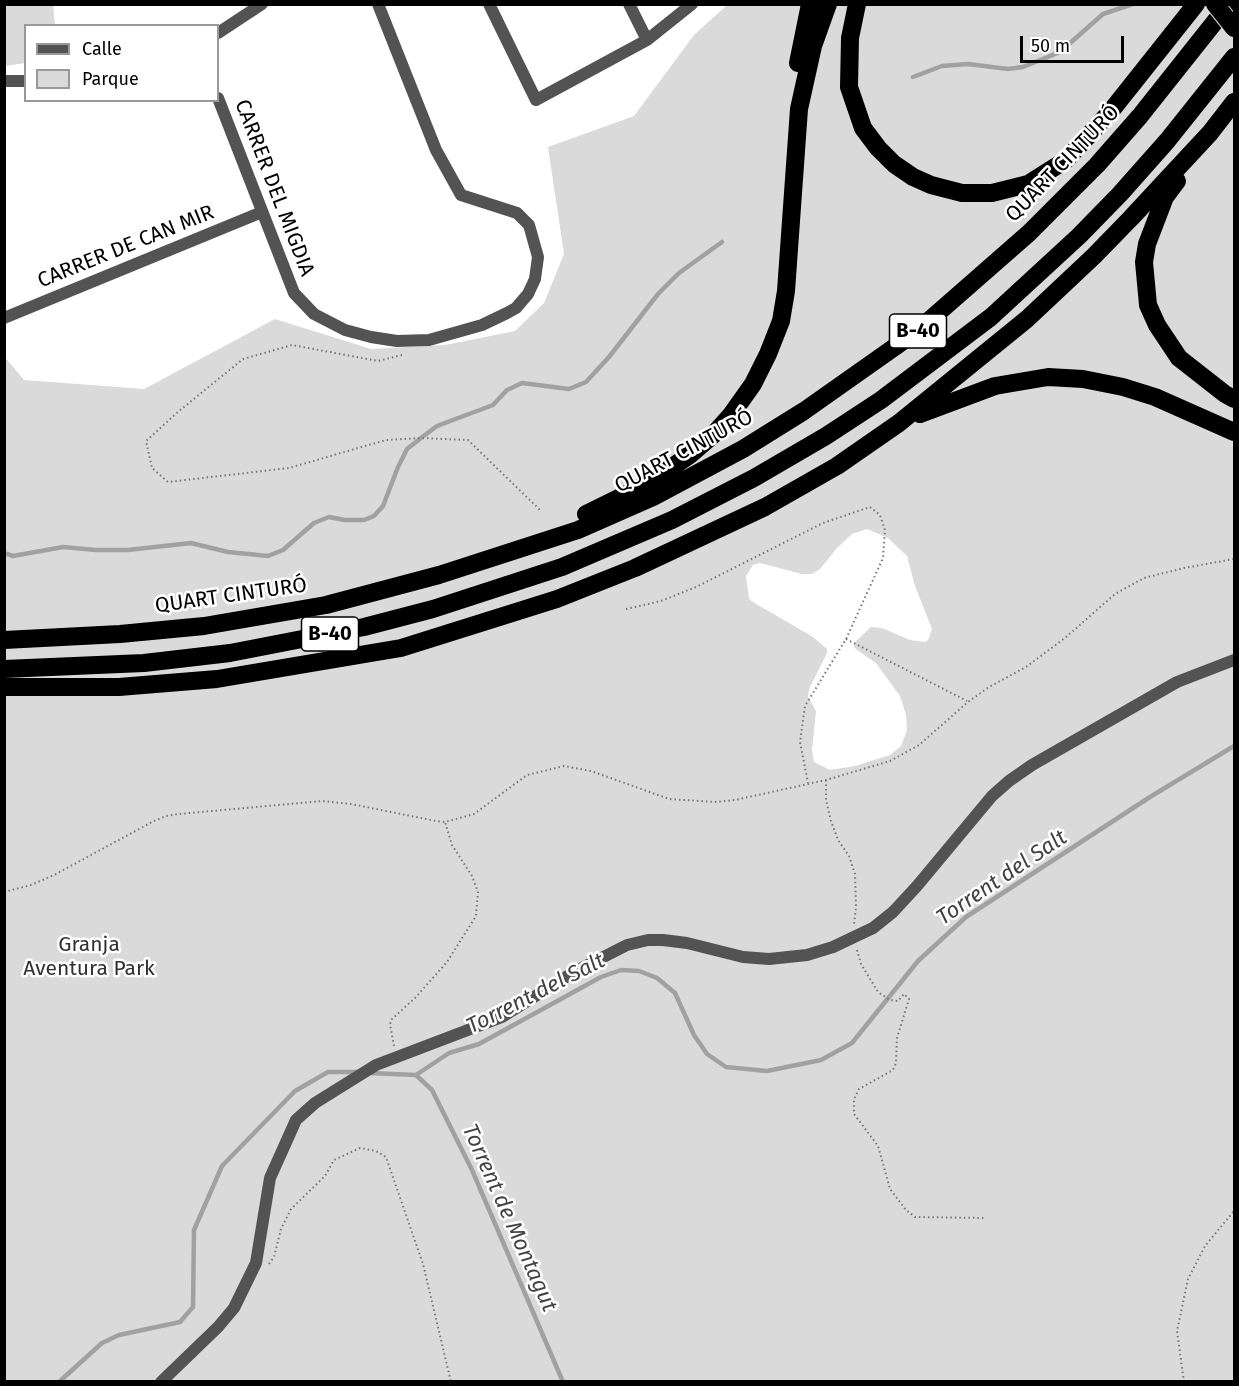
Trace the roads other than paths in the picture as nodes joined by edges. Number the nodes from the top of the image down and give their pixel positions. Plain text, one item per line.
1 (262, 4) edge
2 (378, 4) edge
3 (489, 4) edge
4 (629, 4) edge
5 (692, 4) edge
6 (810, 4) edge
7 (828, 4) edge
8 (857, 4) edge
9 (1196, 4) edge
10 (1215, 4) edge
11 (1229, 4) edge
12 (1234, 27) edge
13 (219, 32) edge
14 (647, 40) junction
15 (1234, 57) edge
16 (4, 81) edge
17 (24, 81) edge
18 (219, 101) edge
19 (1234, 102) edge
20 (799, 109) junction
21 (1210, 133) junction
22 (262, 212) junction
23 (4, 318) edge
24 (1234, 399) edge
25 (899, 423) junction
26 (1234, 432) edge
27 (523, 547) junction
28 (4, 640) edge
29 (1234, 660) edge
30 (4, 669) edge
31 (4, 687) edge
32 (161, 1382) edge

1 - 13 street
2 - 22 street, CARRER DEL MIGDIA
3 - 14 street
4 - 14 street
5 - 14 street
6 - 20 highway
7 - 20 highway
8 - 9 highway
10 - 12 highway, bridge
11 - 27 highway, QUART CINTURÓ / B-40
15 - 30 highway, B-40
16 - 17 street
18 - 22 street, CARRER DEL MIGDIA
19 - 21 highway
20 - 27 highway
21 - 24 highway
21 - 25 highway
22 - 23 street, CARRER DE CAN MIR
25 - 26 highway
25 - 31 highway
27 - 28 highway, QUART CINTURÓ / B-40
29 - 32 street

